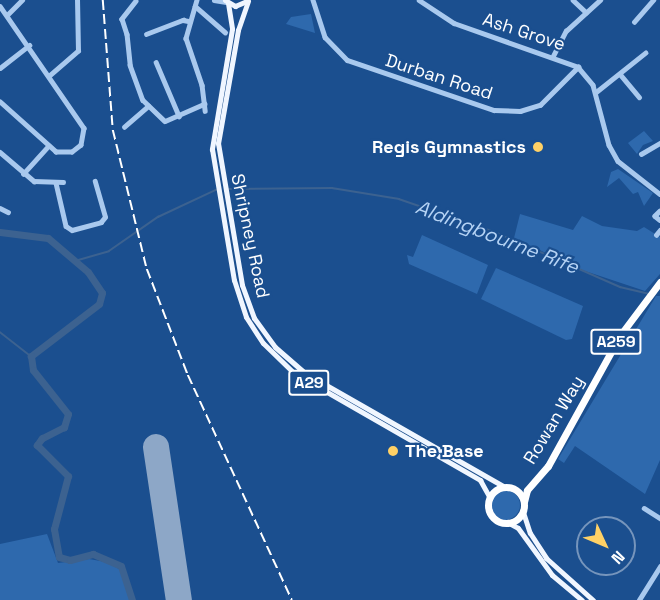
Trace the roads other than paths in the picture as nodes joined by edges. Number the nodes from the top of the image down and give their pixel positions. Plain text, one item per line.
1 (22, 0) edge
2 (77, 0) edge
3 (136, 0) edge
4 (214, 0) edge
5 (248, 0) edge
6 (314, 0) edge
7 (573, 0) edge
8 (600, 0) edge
9 (653, 0) edge
10 (422, 1) edge
11 (226, 2) edge
12 (196, 3) edge
13 (0, 6) edge
14 (586, 12) junction
15 (7, 15) junction
16 (189, 21) junction
17 (634, 22) dead end
18 (225, 32) dead end
19 (146, 34) dead end
20 (29, 45) junction
21 (645, 53) dead end
22 (553, 56) junction
23 (156, 62) dead end
24 (578, 67) junction
25 (0, 68) edge
26 (620, 74) junction
27 (50, 75) junction
28 (596, 92) junction
29 (639, 97) dead end
30 (0, 102) edge
31 (204, 104) junction
32 (148, 106) junction
33 (204, 111) dead end
34 (179, 116) junction
35 (124, 127) dead end
36 (660, 143) edge
37 (48, 146) junction
38 (0, 152) edge
39 (641, 154) dead end
40 (23, 174) junction
41 (63, 182) dead end
42 (95, 182) dead end
43 (56, 183) junction
44 (220, 183) junction
45 (222, 194) junction
46 (660, 194) edge
47 (0, 208) edge
48 (660, 211) edge
49 (8, 212) dead end
50 (660, 220) edge
51 (660, 230) edge
52 (656, 235) dead end
53 (658, 285) edge
54 (533, 482) junction
55 (505, 487) junction
56 (513, 488) junction
57 (490, 498) junction
58 (524, 502) junction
59 (644, 508) dead end
60 (523, 512) junction
61 (660, 518) edge
62 (509, 523) junction
63 (660, 566) edge
64 (582, 600) edge
65 (593, 600) edge
66 (639, 600) edge

1 - 15 street
2 - 27 street
3 - 32 street
4 - 11 street
5 - 11 main road, Shripney Road
5 - 44 main road, Shripney Road / A29
6 - 24 street, Durban Road
7 - 14 street
8 - 14 street
9 - 17 street
10 - 22 street, Ash Grove
11 - 44 main road, Shripney Road / A29
12 - 16 street
12 - 18 street
13 - 15 street
14 - 22 street
15 - 20 street
16 - 19 street
16 - 31 street
20 - 25 street
20 - 27 street
21 - 26 street
22 - 24 street, Ash Grove
23 - 34 street
24 - 28 street, Ash Grove
26 - 28 street
26 - 29 street
27 - 37 street
28 - 46 street, Ash Grove
30 - 37 street
31 - 33 street
31 - 34 street
32 - 34 street
32 - 35 street
36 - 39 street
37 - 40 street
38 - 40 street
40 - 43 street
41 - 43 street
42 - 43 street
44 - 45 main road, Shripney Road / A29
45 - 55 main road, Shripney Road / A29
45 - 57 main road, Shripney Road / A29
47 - 49 street
48 - 50 street
51 - 52 street
53 - 54 highway, Rowan Way / A259
54 - 56 highway, Rowan Way
54 - 58 highway, Rowan Way / A259
55 - 56 highway
55 - 57 highway
56 - 58 highway
57 - 62 highway
58 - 60 highway
59 - 61 street
60 - 62 highway
60 - 65 main road
62 - 64 main road
63 - 66 street

